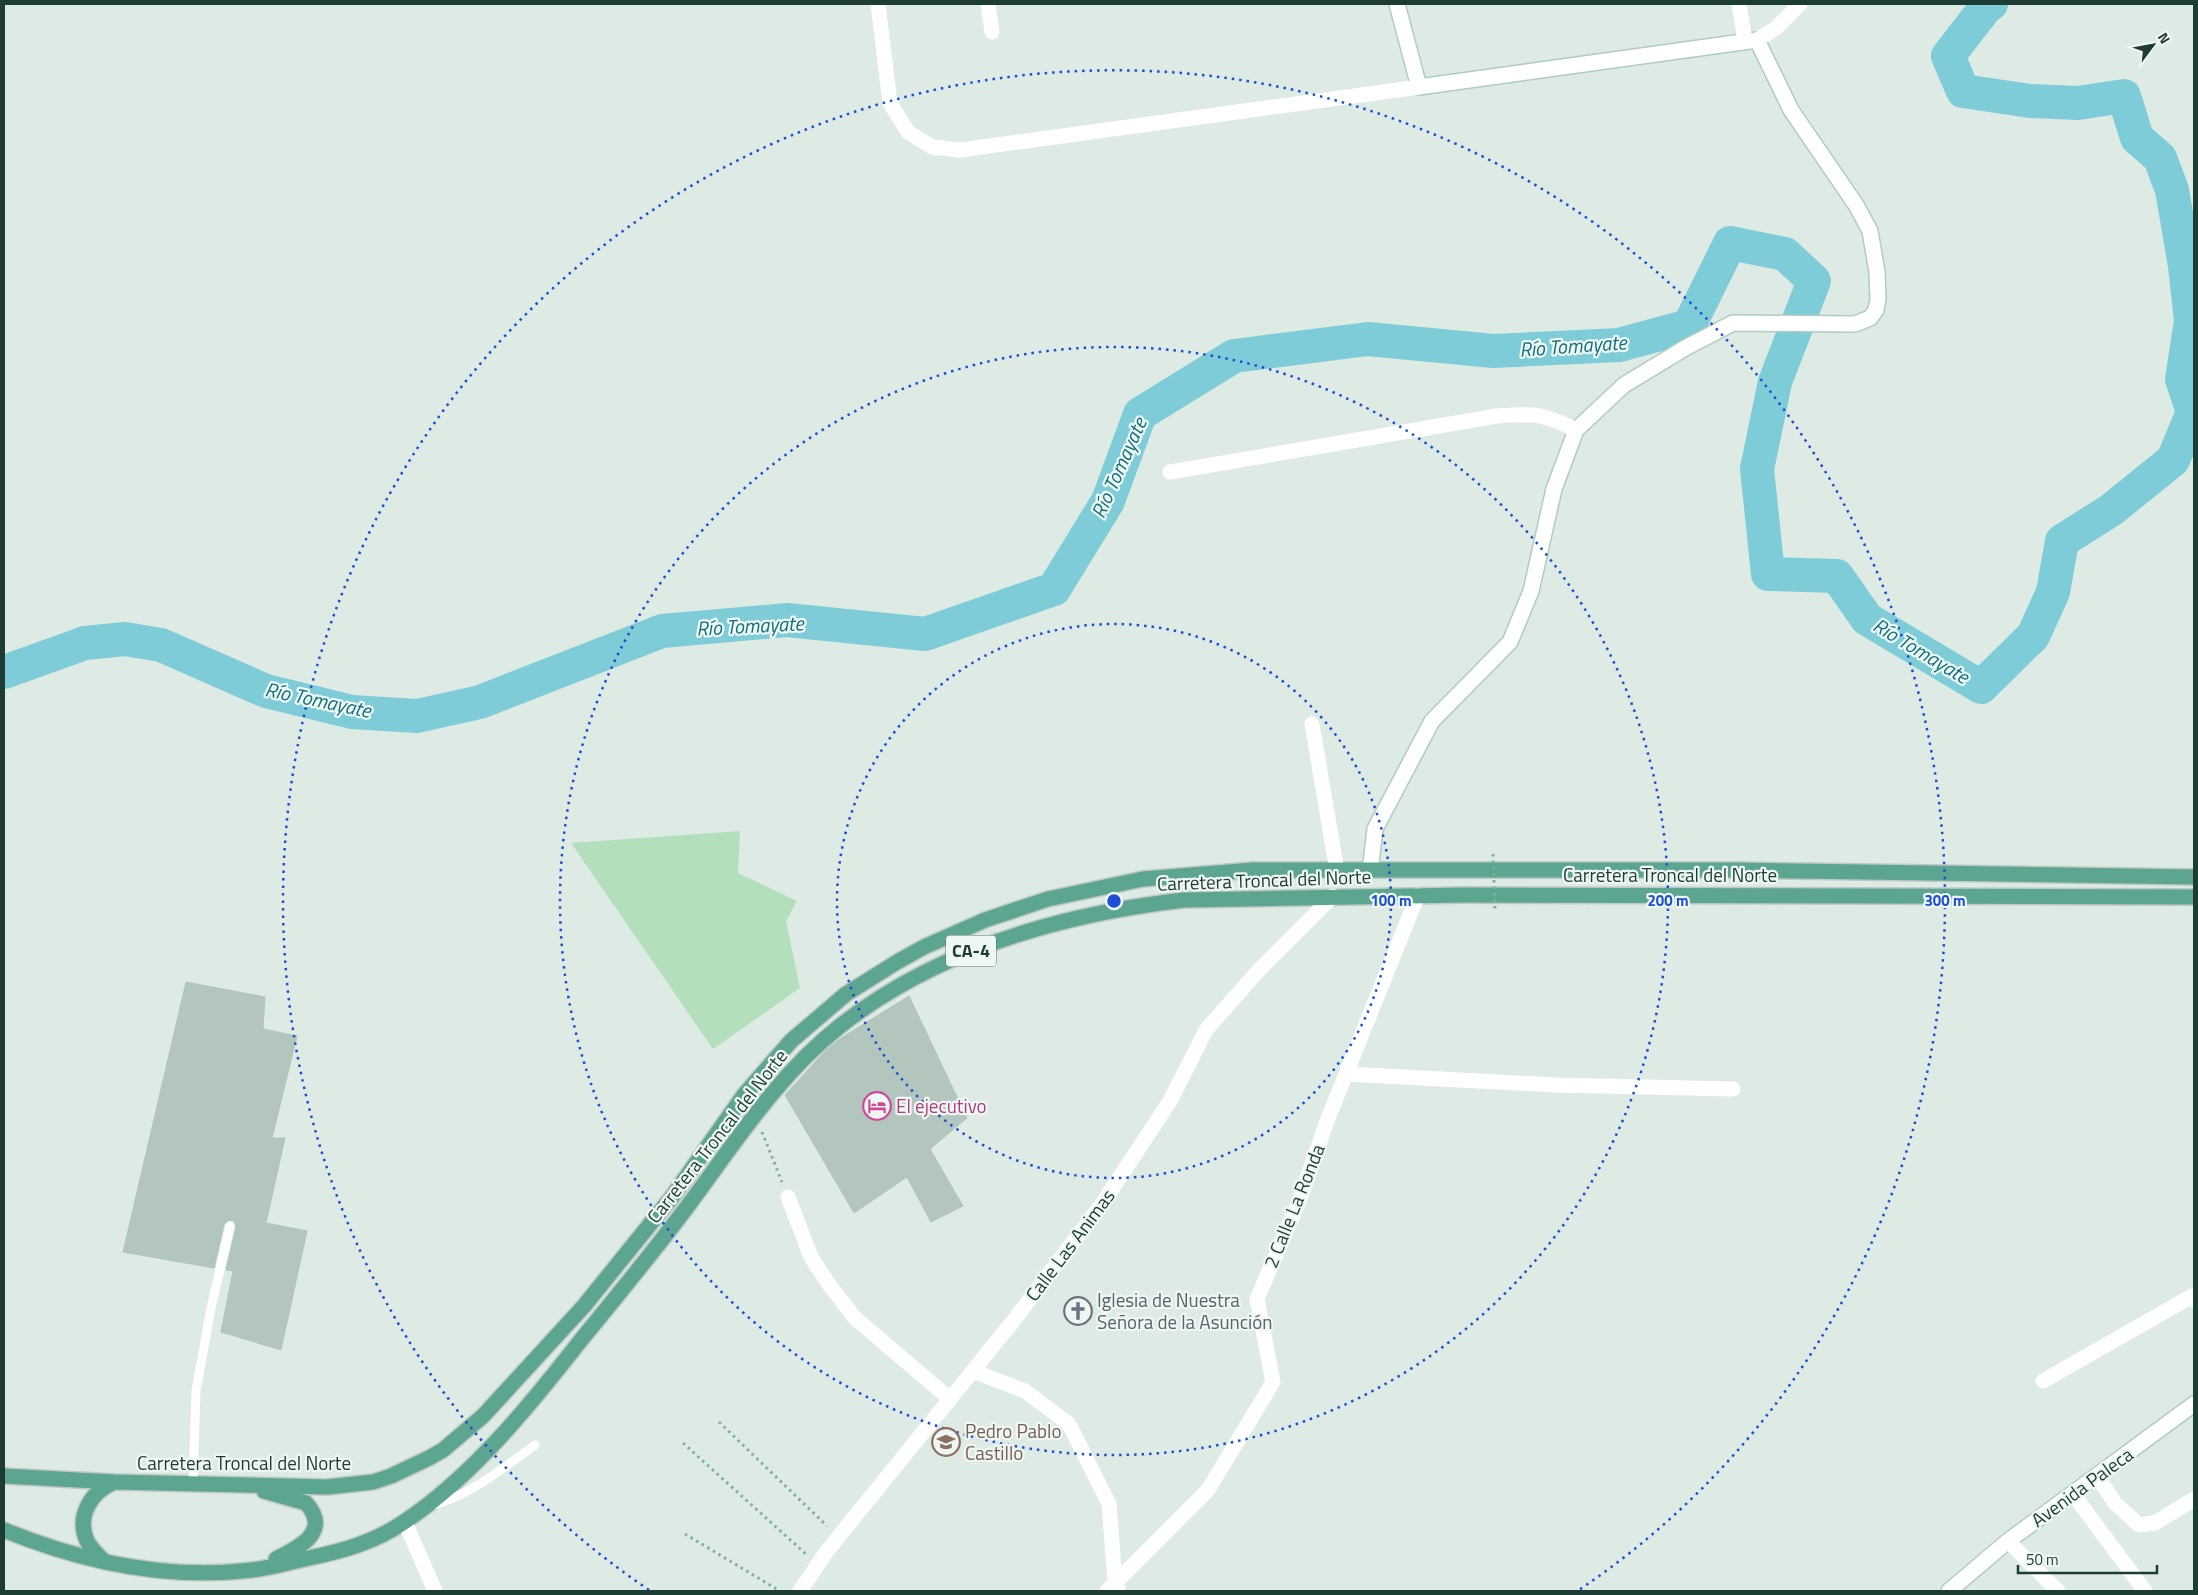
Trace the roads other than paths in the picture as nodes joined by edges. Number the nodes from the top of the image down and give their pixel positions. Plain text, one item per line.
1 (878, 4) edge
2 (988, 4) edge
3 (1397, 4) edge
4 (1739, 4) edge
5 (1800, 4) edge
6 (992, 32) dead end
7 (1751, 40) junction
8 (1419, 87) junction
9 (1576, 430) junction
10 (1170, 472) dead end
11 (1312, 724) dead end
12 (1336, 871) junction
13 (1370, 871) junction
14 (2194, 877) edge
15 (1418, 895) junction
16 (1333, 896) junction
17 (2194, 897) edge
18 (1346, 1074) junction
19 (1733, 1089) dead end
20 (788, 1197) road end
21 (230, 1226) dead end
22 (2194, 1300) edge
23 (973, 1371) junction
24 (2043, 1381) dead end
25 (950, 1399) junction
26 (2194, 1404) edge
27 (536, 1445) dead end
28 (4, 1476) edge
29 (2097, 1476) junction
30 (114, 1482) junction
31 (193, 1484) junction
32 (246, 1485) junction
33 (2073, 1494) junction
34 (2194, 1499) edge
35 (426, 1506) junction
36 (405, 1522) junction
37 (4, 1530) edge
38 (2008, 1541) junction
39 (105, 1562) junction
40 (254, 1570) junction
41 (1114, 1588) edge
42 (435, 1591) edge
43 (800, 1591) edge
44 (1949, 1591) edge
45 (2058, 1591) edge
46 (2145, 1591) edge

1 - 8 street
2 - 6 street
3 - 8 street
4 - 7 street
5 - 7 street
7 - 8 street
7 - 9 street
9 - 10 street
9 - 13 street
11 - 12 street
12 - 13 main road, Carretera Troncal del Norte / CA-4
12 - 32 main road, Carretera Troncal del Norte / CA-4
13 - 14 main road, Carretera Troncal del Norte / CA-4
15 - 16 main road, Carretera Troncal del Norte / CA-4
15 - 17 main road, Carretera Troncal del Norte / CA-4
15 - 18 street, 2 Calle La Ronda
16 - 23 street, Calle Las Animas
16 - 35 main road, Carretera Troncal del Norte / CA-4
18 - 19 street
18 - 41 street, 2 Calle La Ronda
20 - 25 street
21 - 31 lane
22 - 24 street
23 - 25 street, Calle Las Animas
23 - 41 street
25 - 43 street, Calle Las Animas
26 - 29 street, Avenida Paleca
27 - 35 lane
28 - 30 main road, Carretera Troncal del Norte / CA-4
29 - 33 street, Avenida Paleca
29 - 34 street
30 - 31 main road, Carretera Troncal del Norte / CA-4
30 - 39 main road
31 - 32 main road, Carretera Troncal del Norte / CA-4
32 - 40 main road
33 - 38 street, Avenida Paleca
33 - 46 street
35 - 36 main road, Carretera Troncal del Norte / CA-4
36 - 40 main road, Carretera Troncal del Norte / CA-4
36 - 42 street
37 - 39 main road, Carretera Troncal del Norte / CA-4
38 - 44 street, Avenida Paleca
38 - 45 street
39 - 40 main road, Carretera Troncal del Norte / CA-4

